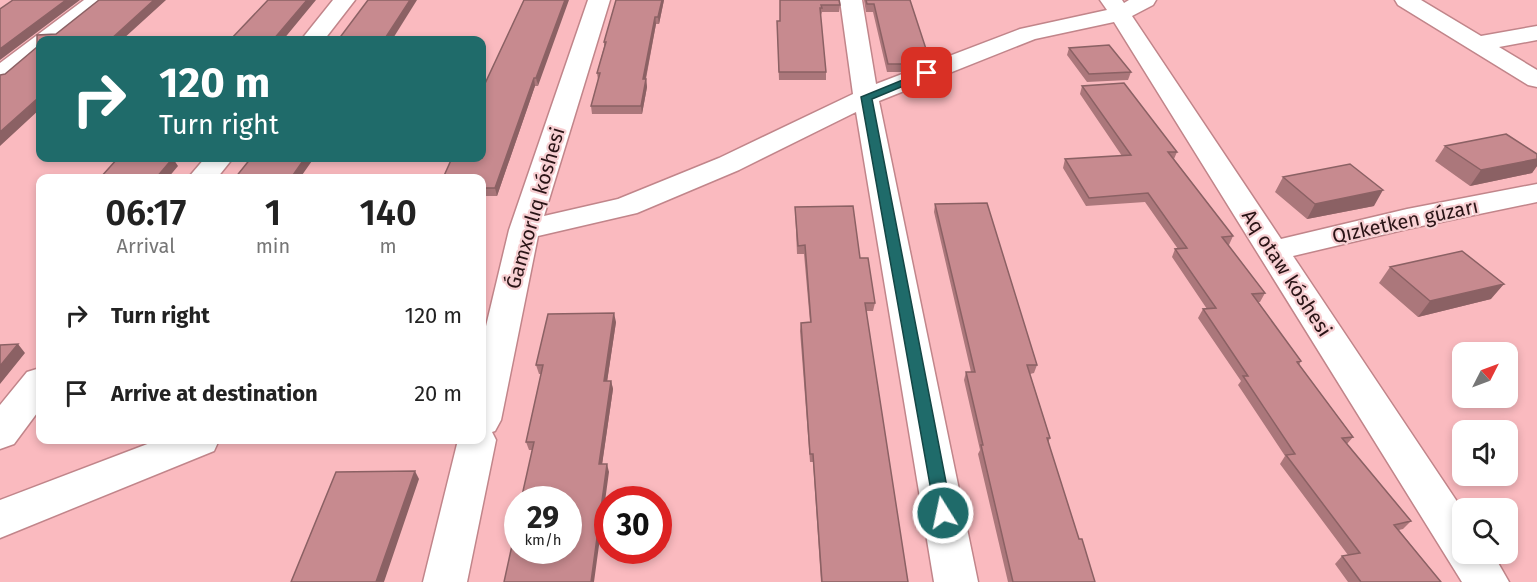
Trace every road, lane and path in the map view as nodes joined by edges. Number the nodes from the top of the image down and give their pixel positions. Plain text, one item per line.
1 (98, 0) edge
2 (344, 0) edge
3 (599, 0) edge
4 (852, 0) edge
5 (1406, 0) edge
6 (1126, 5) edge
7 (1537, 33) edge
8 (50, 36) edge
9 (315, 36) edge
10 (1477, 44) junction
11 (36, 47) edge
12 (0, 75) edge
13 (1537, 80) edge
14 (866, 97) junction
15 (216, 162) edge
16 (205, 174) edge
17 (1537, 194) edge
18 (524, 230) junction
19 (1273, 251) junction
20 (493, 321) edge
21 (486, 384) edge
22 (36, 387) edge
23 (0, 433) edge
24 (190, 444) edge
25 (476, 444) edge
26 (0, 519) edge
27 (1452, 529) edge
28 (1474, 564) edge
29 (445, 582) edge
30 (956, 582) edge
31 (1486, 582) edge

1 - 8 street
2 - 9 street
3 - 18 street, Ǵamxorlıq kóshesi
4 - 14 street
5 - 10 street
6 - 14 street
6 - 19 street, Aq otaw kóshesi
7 - 10 street
10 - 13 street
11 - 12 street
14 - 18 street
14 - 30 street
15 - 16 street
17 - 19 street, Qızketken gúzarı
18 - 20 street, Ǵamxorlıq kóshesi
19 - 27 street, Aq otaw kóshesi
20 - 21 street, Ǵamxorlıq kóshesi
22 - 23 street
24 - 26 street
25 - 29 street
28 - 31 street

